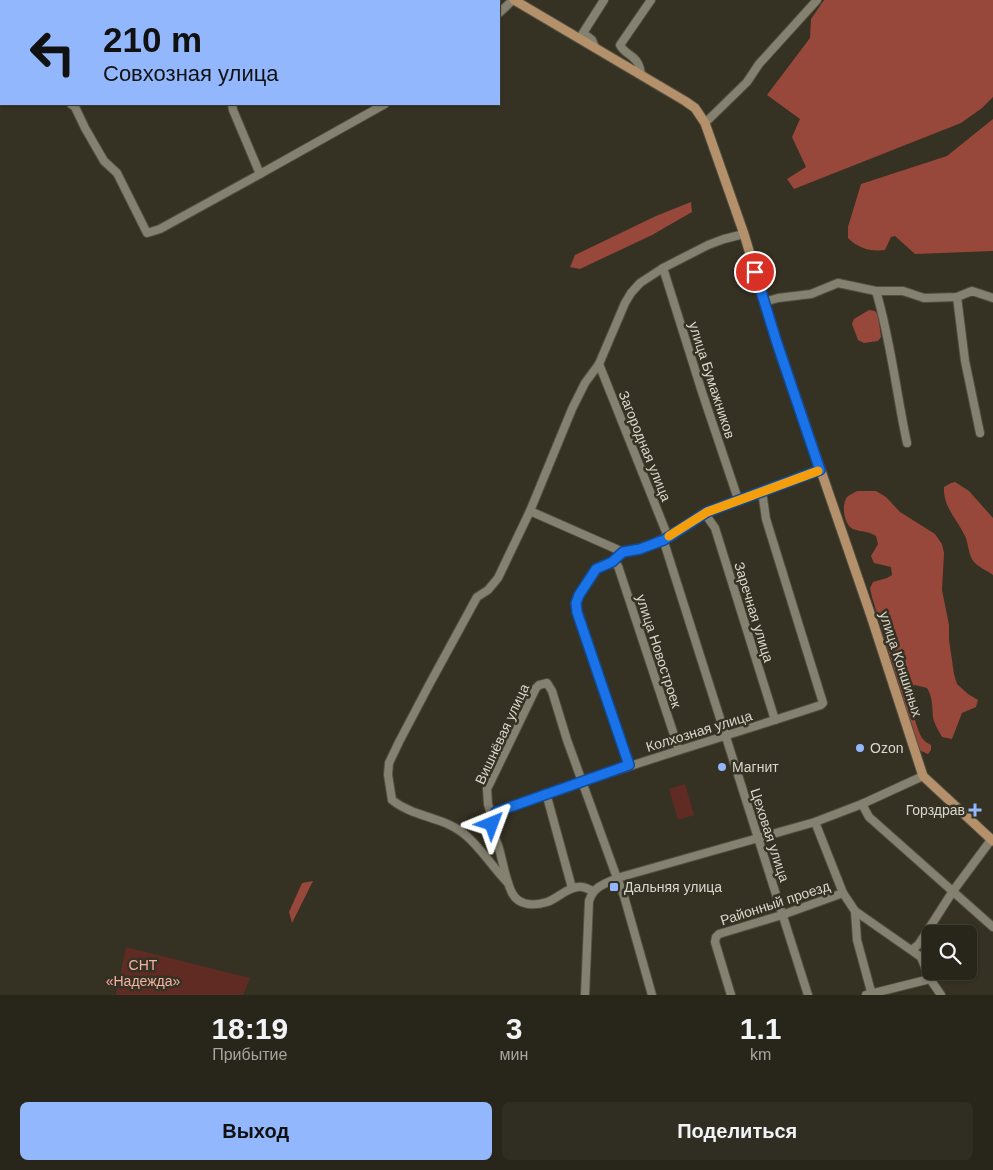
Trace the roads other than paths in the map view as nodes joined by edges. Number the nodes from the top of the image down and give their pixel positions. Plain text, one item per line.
1 (514, 0) edge
2 (604, 0) edge
3 (651, 0) edge
4 (817, 0) edge
5 (500, 12) edge
6 (595, 46) junction
7 (641, 74) junction
8 (72, 105) edge
9 (232, 105) edge
10 (383, 105) edge
11 (705, 123) junction
12 (260, 174) junction
13 (744, 234) junction
14 (663, 268) junction
15 (876, 291) junction
16 (957, 297) junction
17 (993, 298) edge
18 (764, 302) junction
19 (599, 364) junction
20 (980, 433) dead end
21 (907, 443) dead end
22 (820, 470) junction
23 (762, 490) junction
24 (738, 499) junction
25 (530, 511) junction
26 (707, 512) junction
27 (663, 525) junction
28 (684, 526) junction
29 (666, 538) junction
30 (623, 552) junction
31 (612, 562) junction
32 (775, 720) junction
33 (726, 736) junction
34 (678, 750) junction
35 (629, 765) junction
36 (923, 776) junction
37 (583, 780) junction
38 (546, 794) junction
39 (862, 804) junction
40 (494, 814) junction
41 (815, 822) junction
42 (757, 838) junction
43 (992, 841) edge
44 (616, 878) junction
45 (508, 883) junction
46 (572, 888) junction
47 (592, 891) junction
48 (953, 891) junction
49 (843, 893) junction
50 (856, 911) junction
51 (782, 915) junction
52 (993, 927) edge
53 (913, 950) junction
54 (922, 958) edge
55 (926, 980) edge
56 (931, 980) edge
57 (870, 994) edge
58 (585, 995) edge
59 (652, 995) edge
60 (731, 995) edge
61 (808, 995) edge
62 (941, 995) edge

1 - 5 street
1 - 6 main road
2 - 6 street
3 - 7 street
4 - 11 street
6 - 7 main road
7 - 11 main road
8 - 12 street
9 - 12 street
10 - 12 street
11 - 13 main road, улица Коншиных
13 - 14 street
13 - 18 main road, улица Коншиных
14 - 19 street
14 - 24 street, улица Бумажников
15 - 16 street
15 - 18 street
15 - 21 street
16 - 17 street
16 - 20 street
18 - 22 main road, улица Коншиных
19 - 25 street
19 - 27 street, Загородная улица
22 - 23 street
22 - 36 main road, улица Коншиных
23 - 24 street
23 - 32 street, Колхозная улица
24 - 26 street
25 - 30 street
25 - 45 street
26 - 28 street
26 - 32 street, Заречная улица
27 - 28 street
27 - 29 street, Загородная улица
28 - 29 street
29 - 30 street
29 - 33 street, Цеховая улица
30 - 31 street
31 - 34 street, улица Новостроек
31 - 35 street
32 - 33 street, Колхозная улица
33 - 34 street, Колхозная улица
33 - 42 street, Цеховая улица
34 - 35 street, Колхозная улица
35 - 37 street, Колхозная улица
36 - 39 street
36 - 43 main road, улица Коншиных
37 - 38 street, Колхозная улица
37 - 40 street, Вишнёвая улица
37 - 44 street
38 - 40 street, Колхозная улица
38 - 46 street
39 - 41 street
39 - 48 street
40 - 45 street
41 - 42 street
41 - 49 street
42 - 44 street
42 - 51 street, Цеховая улица
43 - 48 street
44 - 47 street
44 - 59 street
45 - 46 street
46 - 47 street
47 - 58 street
48 - 52 street
48 - 53 street
49 - 50 street
49 - 51 street, Районный проезд
50 - 53 street
50 - 57 street
51 - 60 street, Районный проезд
51 - 61 street, Цеховая улица
53 - 54 street
55 - 57 street
56 - 62 street

